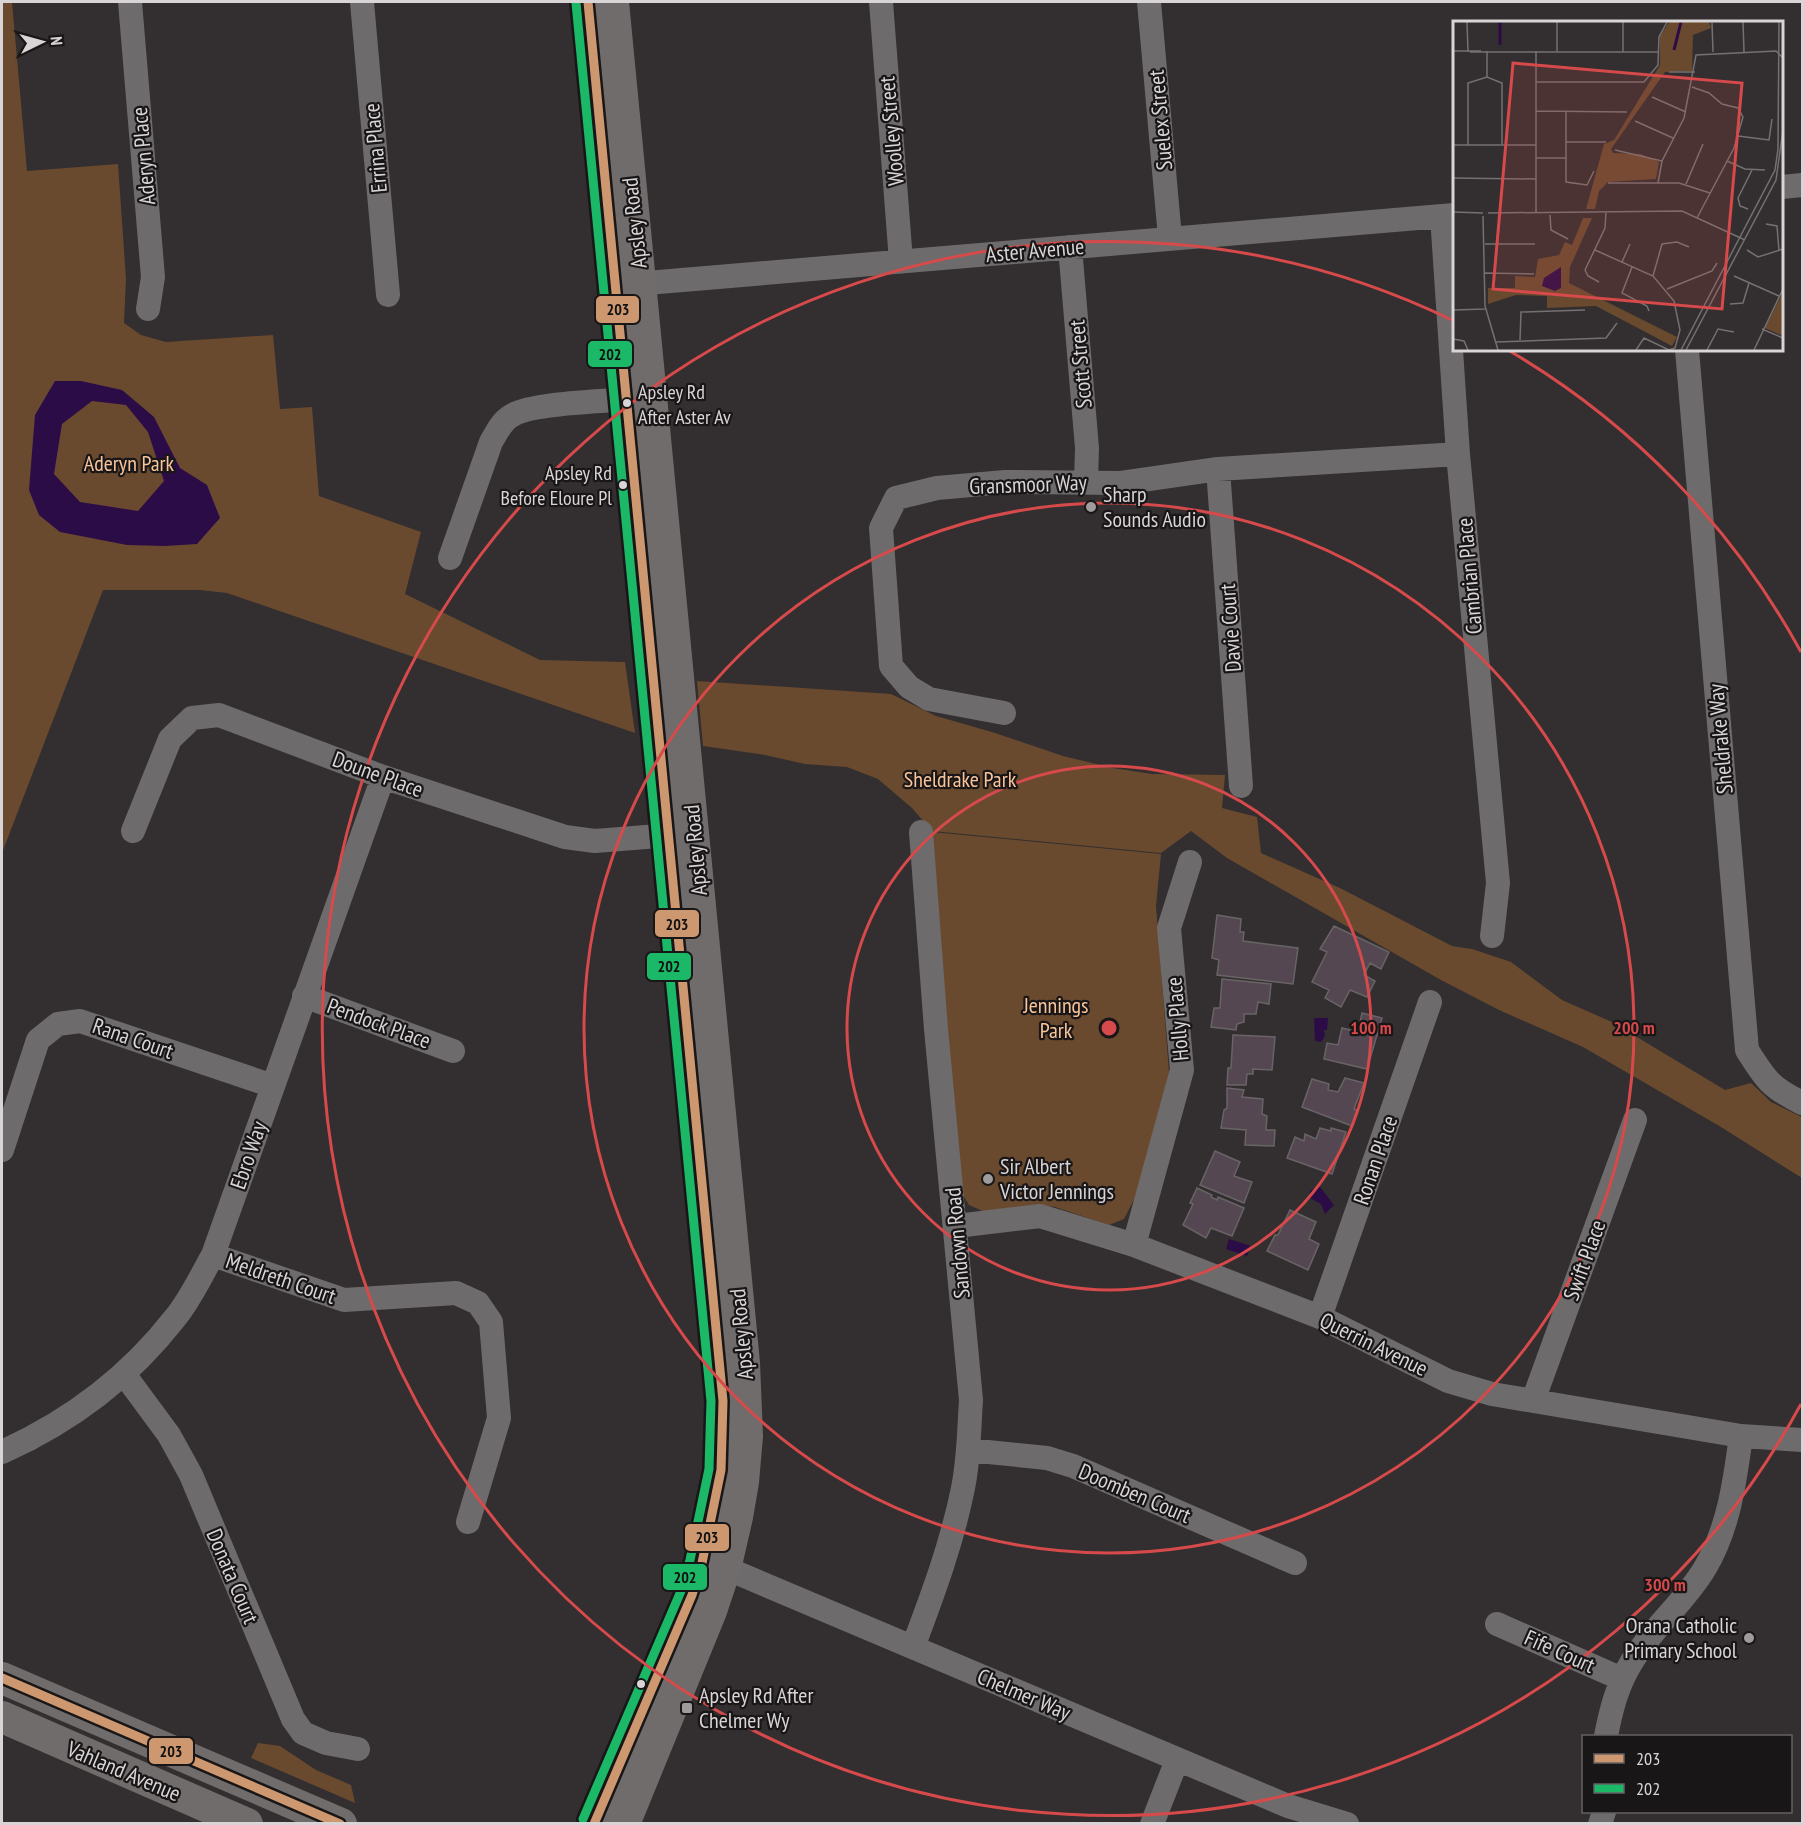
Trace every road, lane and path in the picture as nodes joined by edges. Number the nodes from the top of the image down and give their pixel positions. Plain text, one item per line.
1 (130, 2) edge
2 (363, 2) edge
3 (588, 2) edge
4 (613, 2) edge
5 (881, 2) edge
6 (1149, 2) edge
7 (1803, 185) edge
8 (1783, 187) edge
9 (1448, 215) edge
10 (1170, 238) junction
11 (1070, 247) junction
12 (901, 261) junction
13 (628, 285) junction
14 (388, 295) dead end
15 (148, 309) dead end
16 (1453, 334) edge
17 (1454, 351) edge
18 (1687, 351) edge
19 (626, 399) junction
20 (1458, 454) junction
21 (1218, 469) junction
22 (1086, 482) junction
23 (450, 558) dead end
24 (1004, 712) dead end
25 (383, 777) junction
26 (1241, 786) dead end
27 (133, 831) dead end
28 (921, 832) dead end
29 (681, 835) junction
30 (1190, 862) dead end
31 (1492, 936) dead end
32 (304, 996) junction
33 (1430, 1002) dead end
34 (453, 1051) dead end
35 (273, 1086) junction
36 (1803, 1103) edge
37 (1635, 1120) dead end
38 (2, 1150) edge
39 (956, 1226) junction
40 (1134, 1245) junction
41 (213, 1255) junction
42 (1320, 1317) junction
43 (124, 1374) junction
44 (1533, 1401) junction
45 (1742, 1436) junction
46 (1803, 1440) edge
47 (968, 1450) junction
48 (2, 1452) edge
49 (468, 1522) dead end
50 (1295, 1563) dead end
51 (713, 1566) junction
52 (1497, 1624) dead end
53 (913, 1647) junction
54 (2, 1678) edge
55 (1622, 1679) junction
56 (2, 1717) edge
57 (1606, 1735) edge
58 (358, 1749) dead end
59 (1177, 1760) junction
60 (247, 1824) edge
61 (341, 1824) edge
62 (594, 1824) edge
63 (624, 1824) edge
64 (1152, 1824) edge
65 (1347, 1824) edge

1 - 15 street, Aderyn Place
2 - 14 street, Errina Place
3 - 13 main road, Apsley Road
4 - 13 main road, Apsley Road
5 - 12 street, Woolley Street
6 - 10 street, Suelex Street
7 - 8 street
9 - 10 street, Aster Avenue
9 - 16 street, Cambrian Place
10 - 11 street, Aster Avenue
11 - 12 street, Aster Avenue
11 - 22 street, Scott Street
12 - 13 street, Aster Avenue
13 - 19 main road, Apsley Road
13 - 29 main road, Apsley Road
17 - 20 street, Cambrian Place
18 - 36 street, Sheldrake Way
19 - 23 street
19 - 29 main road, Apsley Road
20 - 21 street, Gransmoor Way
20 - 31 street, Cambrian Place
21 - 22 street, Gransmoor Way
21 - 26 street, Davie Court
22 - 24 street, Gransmoor Way
25 - 27 street, Doune Place
25 - 29 street, Doune Place
25 - 32 street, Ebro Way
28 - 39 street, Sandown Road
29 - 51 main road, Apsley Road
30 - 40 street, Holly Place
32 - 34 street, Pendock Place
32 - 35 street, Ebro Way
33 - 42 street, Ronan Place
35 - 38 street, Rana Court
35 - 41 street, Ebro Way
37 - 44 street, Swift Place
39 - 40 street, Querrin Avenue
39 - 47 street, Sandown Road
40 - 42 street, Querrin Avenue
41 - 43 street, Ebro Way
41 - 49 street, Meldreth Court
42 - 44 street, Querrin Avenue
43 - 48 street, Ebro Way
43 - 58 street, Donata Court
44 - 45 street, Querrin Avenue
45 - 46 street, Querrin Avenue
45 - 55 street
47 - 50 street, Doomben Court
47 - 53 street, Sandown Road
51 - 53 street, Chelmer Way
51 - 62 main road, Apsley Road
51 - 63 main road, Apsley Road
52 - 55 street, Fife Court
53 - 59 street, Chelmer Way
54 - 61 main road, Vahland Avenue
55 - 57 street
56 - 60 main road, Vahland Avenue
59 - 64 street
59 - 65 street, Chelmer Way

